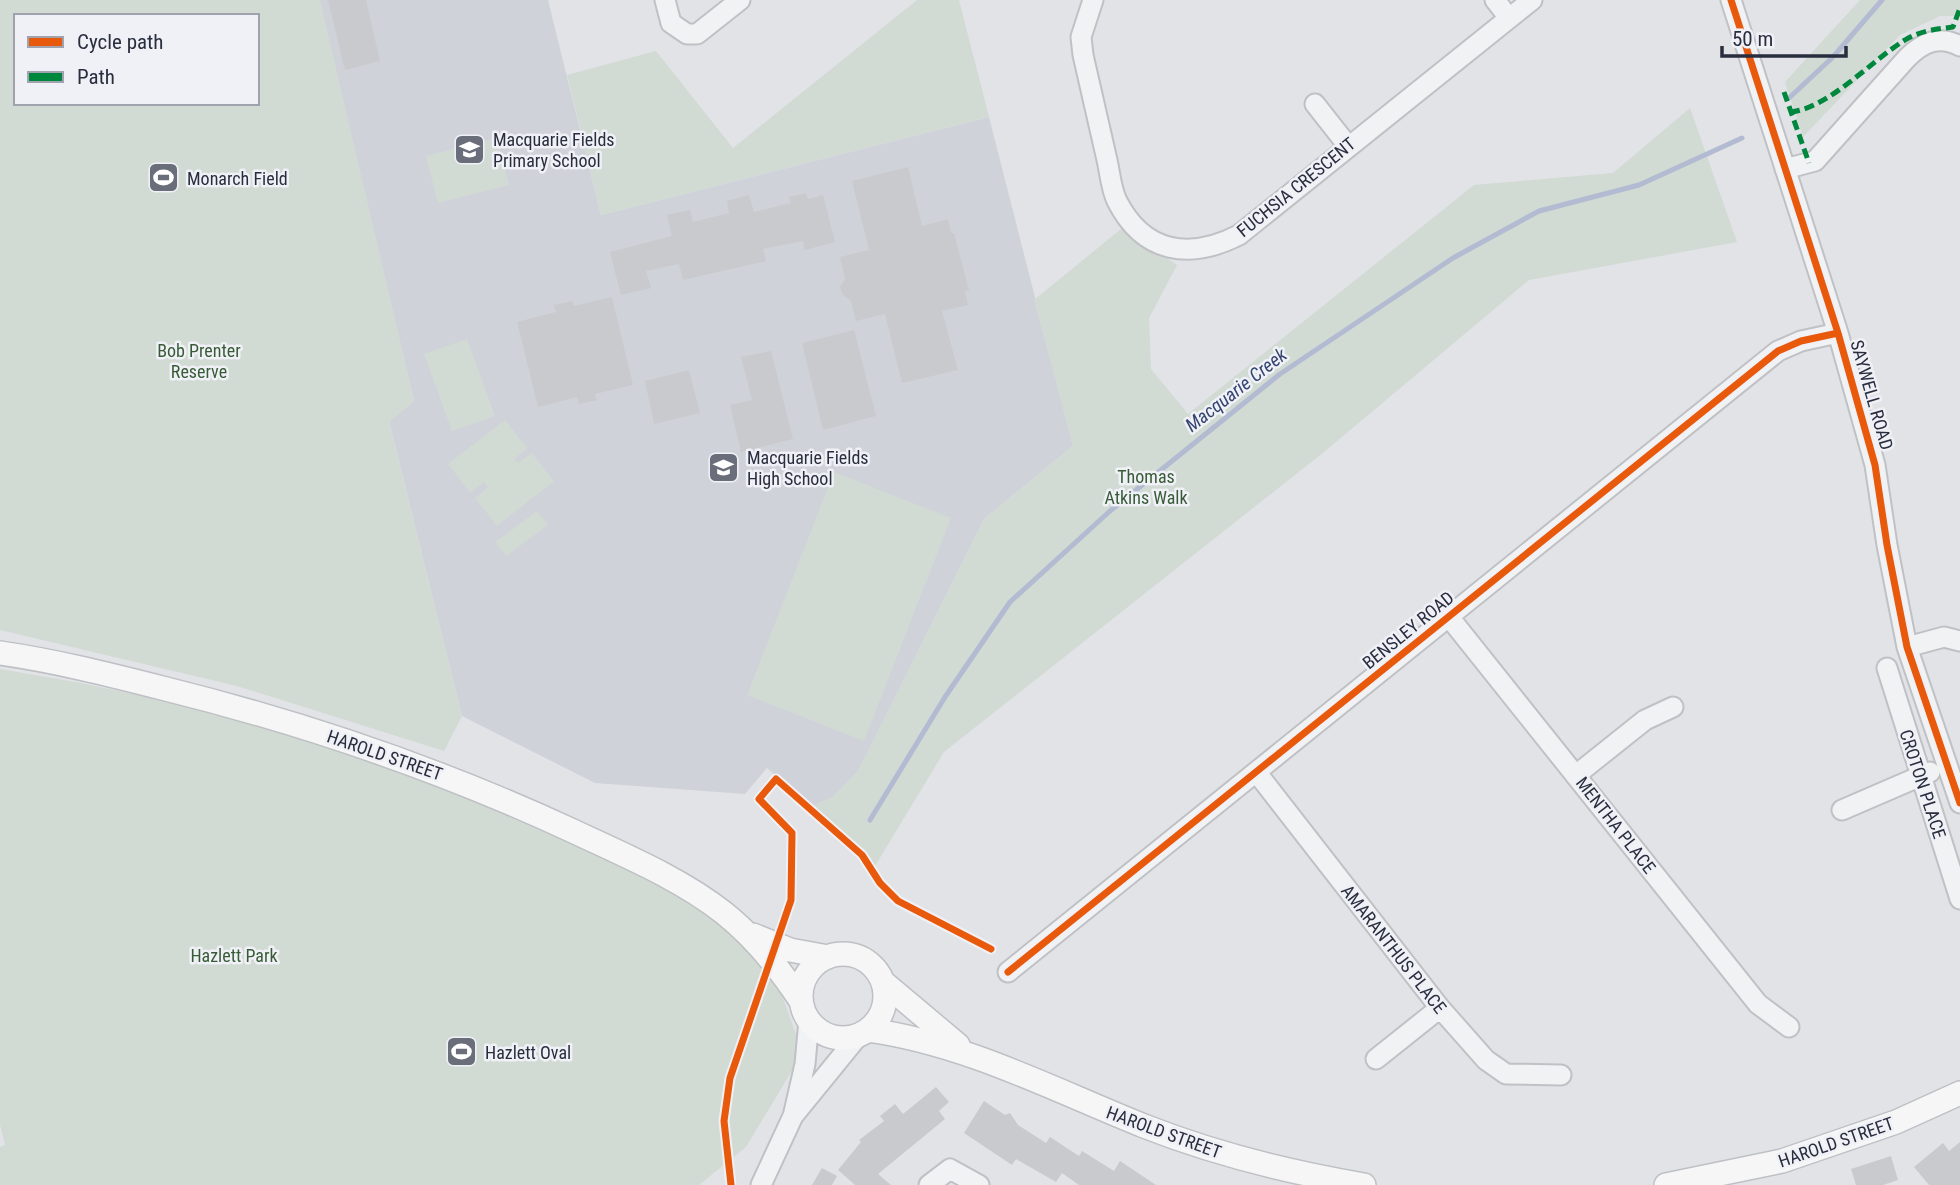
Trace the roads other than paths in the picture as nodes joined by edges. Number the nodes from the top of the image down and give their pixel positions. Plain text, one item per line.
1 (666, 0) edge
2 (740, 0) edge
3 (1093, 0) edge
4 (1495, 0) edge
5 (1532, 0) edge
6 (1731, 0) edge
7 (1509, 18) junction
8 (1958, 44) edge
9 (1315, 104) dead end
10 (1348, 146) junction
11 (1785, 169) junction
12 (1838, 333) junction
13 (1449, 617) junction
14 (1960, 641) edge
15 (1907, 647) junction
16 (0, 653) edge
17 (1887, 668) dead end
18 (1673, 707) dead end
19 (1945, 761) junction
20 (1257, 773) junction
21 (1576, 775) junction
22 (1921, 778) junction
23 (1960, 803) edge
24 (1842, 810) dead end
25 (1960, 899) edge
26 (741, 928) junction
27 (828, 957) junction
28 (1008, 972) dead end
29 (883, 982) junction
30 (1440, 1008) junction
31 (805, 1010) junction
32 (1789, 1027) dead end
33 (863, 1033) junction
34 (971, 1055) junction
35 (1376, 1059) dead end
36 (1561, 1075) dead end
37 (1960, 1093) edge
38 (793, 1116) junction
39 (761, 1185) edge
40 (929, 1185) edge
41 (979, 1185) edge
42 (1364, 1185) edge
43 (1666, 1185) edge

1 - 2 street
3 - 10 street, FUCHSIA CRESCENT
4 - 7 street
5 - 7 street, FUCHSIA CRESCENT
6 - 11 street, SAYWELL ROAD
7 - 10 street, FUCHSIA CRESCENT
8 - 11 street
9 - 10 street
11 - 12 street, SAYWELL ROAD
12 - 13 street, BENSLEY ROAD
12 - 15 street, SAYWELL ROAD
13 - 20 street, BENSLEY ROAD
13 - 21 street, MENTHA PLACE
14 - 15 street
15 - 19 street, SAYWELL ROAD
16 - 26 main road, HAROLD STREET
17 - 22 street, CROTON PLACE
18 - 21 street
19 - 22 street
19 - 23 street, SAYWELL ROAD
20 - 28 street, BENSLEY ROAD
20 - 30 street, AMARANTHUS PLACE
21 - 32 street, MENTHA PLACE
22 - 24 street
22 - 25 street, CROTON PLACE
26 - 27 main road, HAROLD STREET
26 - 31 main road, HAROLD STREET
27 - 29 main road
27 - 31 main road
29 - 33 main road
29 - 34 main road, HAROLD STREET
30 - 35 street
30 - 36 street, AMARANTHUS PLACE
31 - 33 main road
31 - 38 street
33 - 34 main road, HAROLD STREET
33 - 38 street
34 - 42 main road, HAROLD STREET
37 - 43 main road, HAROLD STREET
38 - 39 street
40 - 41 street

